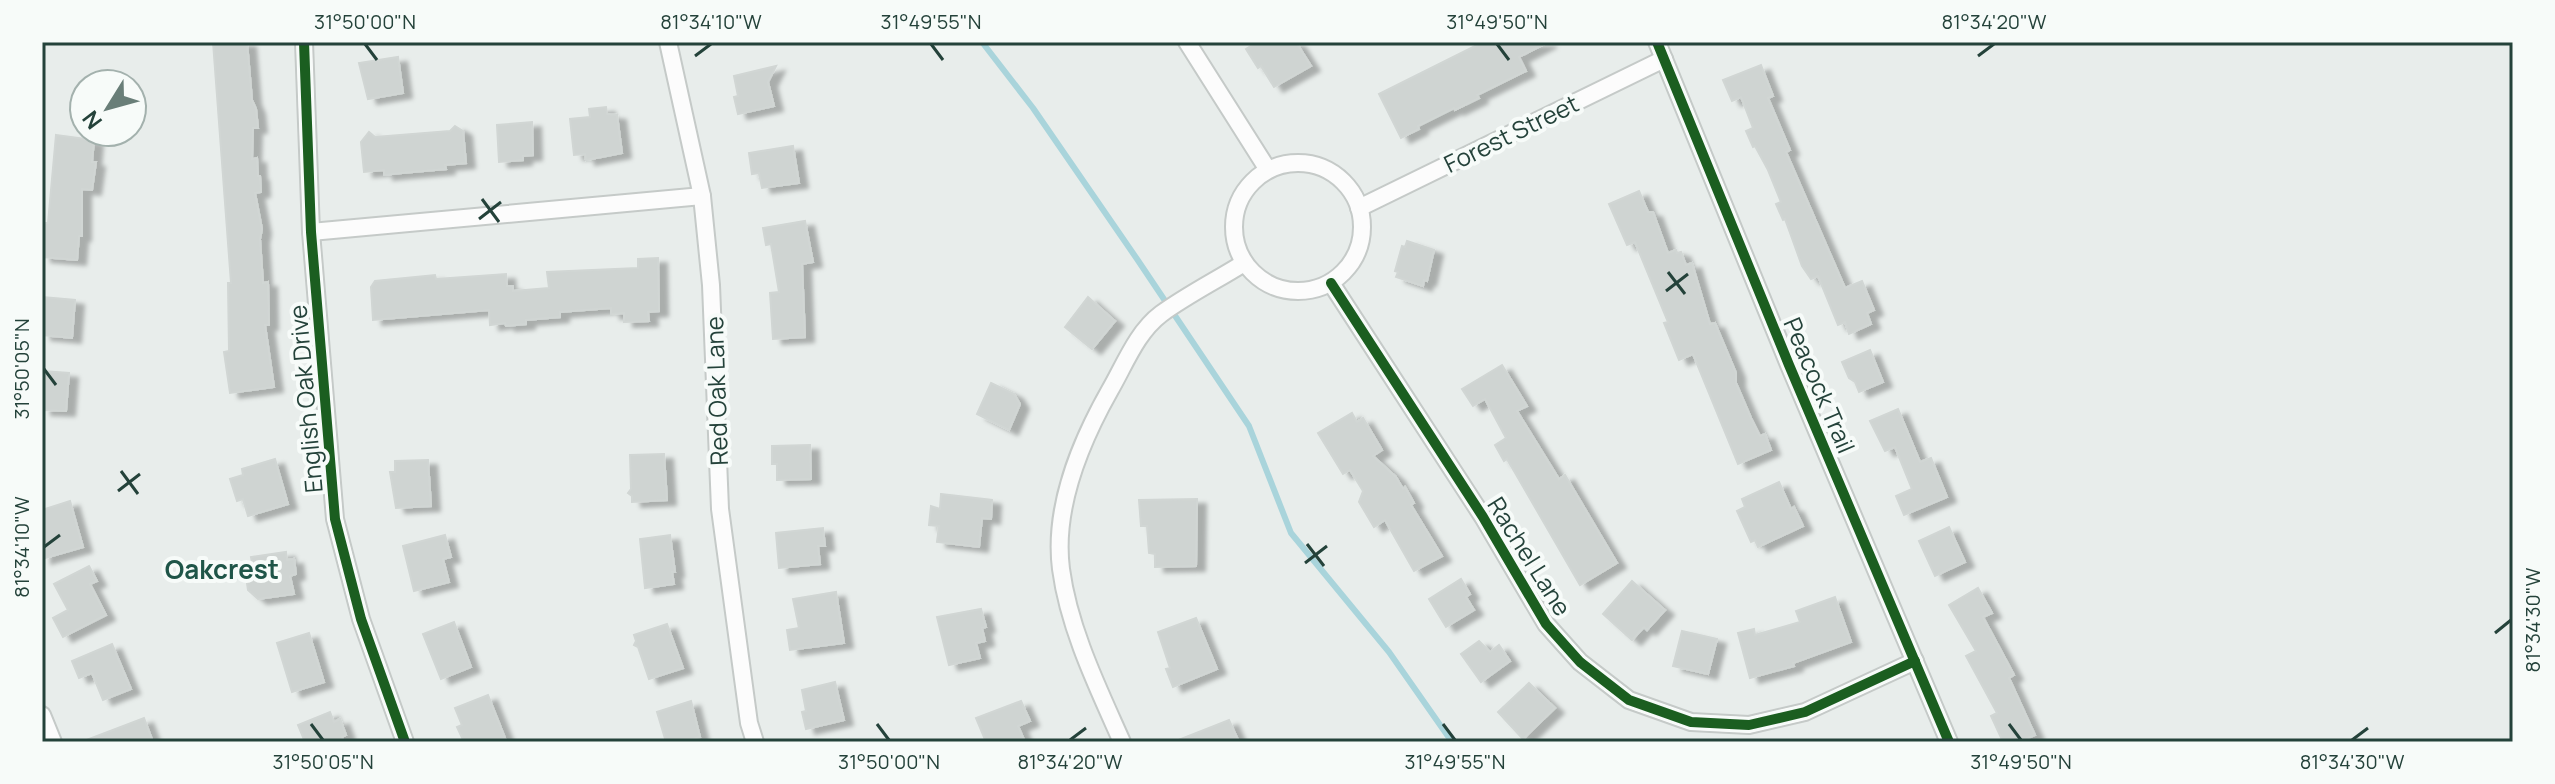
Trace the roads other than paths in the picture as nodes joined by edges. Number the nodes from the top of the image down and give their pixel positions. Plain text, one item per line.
1 (304, 42) edge
2 (668, 42) edge
3 (1187, 42) edge
4 (1657, 42) edge
5 (1664, 59) junction
6 (1268, 170) junction
7 (702, 196) junction
8 (1359, 208) junction
9 (311, 232) junction
10 (1244, 263) junction
11 (1331, 283) junction
12 (1915, 661) junction
13 (42, 715) edge
14 (53, 742) edge
15 (405, 742) edge
16 (755, 742) edge
17 (1122, 742) edge
18 (1949, 742) edge

1 - 9 street, English Oak Drive
2 - 7 street, Red Oak Lane
3 - 6 street
4 - 5 street, Peacock Trail
5 - 8 street, Forest Street
5 - 12 street, Peacock Trail
6 - 8 street
6 - 10 street
7 - 9 street
7 - 16 street, Red Oak Lane
8 - 11 street
9 - 15 street, English Oak Drive
10 - 11 street
10 - 17 street
11 - 12 street, Rachel Lane
12 - 18 street, Peacock Trail
13 - 14 street

